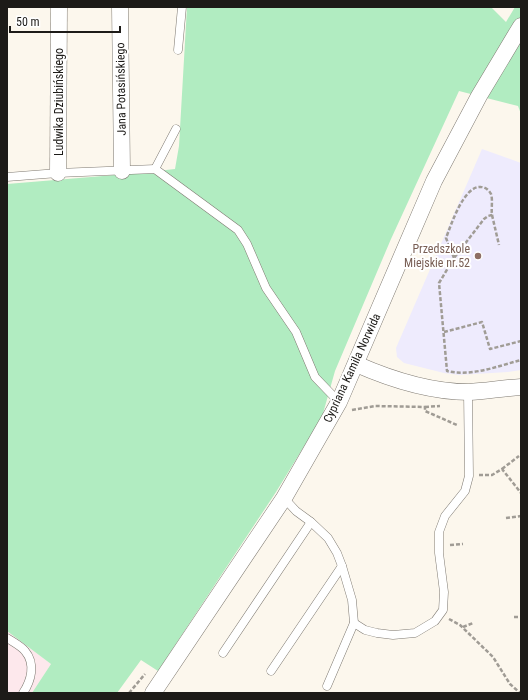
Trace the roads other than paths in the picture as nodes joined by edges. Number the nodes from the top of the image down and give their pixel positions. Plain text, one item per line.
1 (59, 7) edge
2 (120, 7) edge
3 (182, 7) edge
4 (521, 26) edge
5 (178, 50) dead end
6 (176, 129) dead end
7 (155, 170) junction
8 (122, 171) junction
9 (58, 173) junction
10 (7, 177) edge
11 (356, 364) junction
12 (521, 386) edge
13 (468, 392) junction
14 (339, 402) junction
15 (284, 498) junction
16 (311, 522) junction
17 (342, 566) junction
18 (354, 623) junction
19 (7, 638) edge
20 (223, 653) dead end
21 (271, 670) dead end
22 (327, 686) dead end
23 (23, 693) edge
24 (153, 693) edge

1 - 9 street, Ludwika Dziubińskiego
2 - 8 street, Jana Potasińskiego
3 - 5 lane
4 - 11 street, Cypriana Kamila Norwida
6 - 7 lane
7 - 8 lane
7 - 14 lane
8 - 9 lane
9 - 10 lane
11 - 13 street
11 - 14 street, Cypriana Kamila Norwida
12 - 13 street
13 - 18 lane
14 - 15 street, Cypriana Kamila Norwida
15 - 16 lane
15 - 24 street, Cypriana Kamila Norwida
16 - 17 lane
16 - 20 lane
17 - 18 lane
17 - 21 lane
18 - 22 lane
19 - 23 lane

